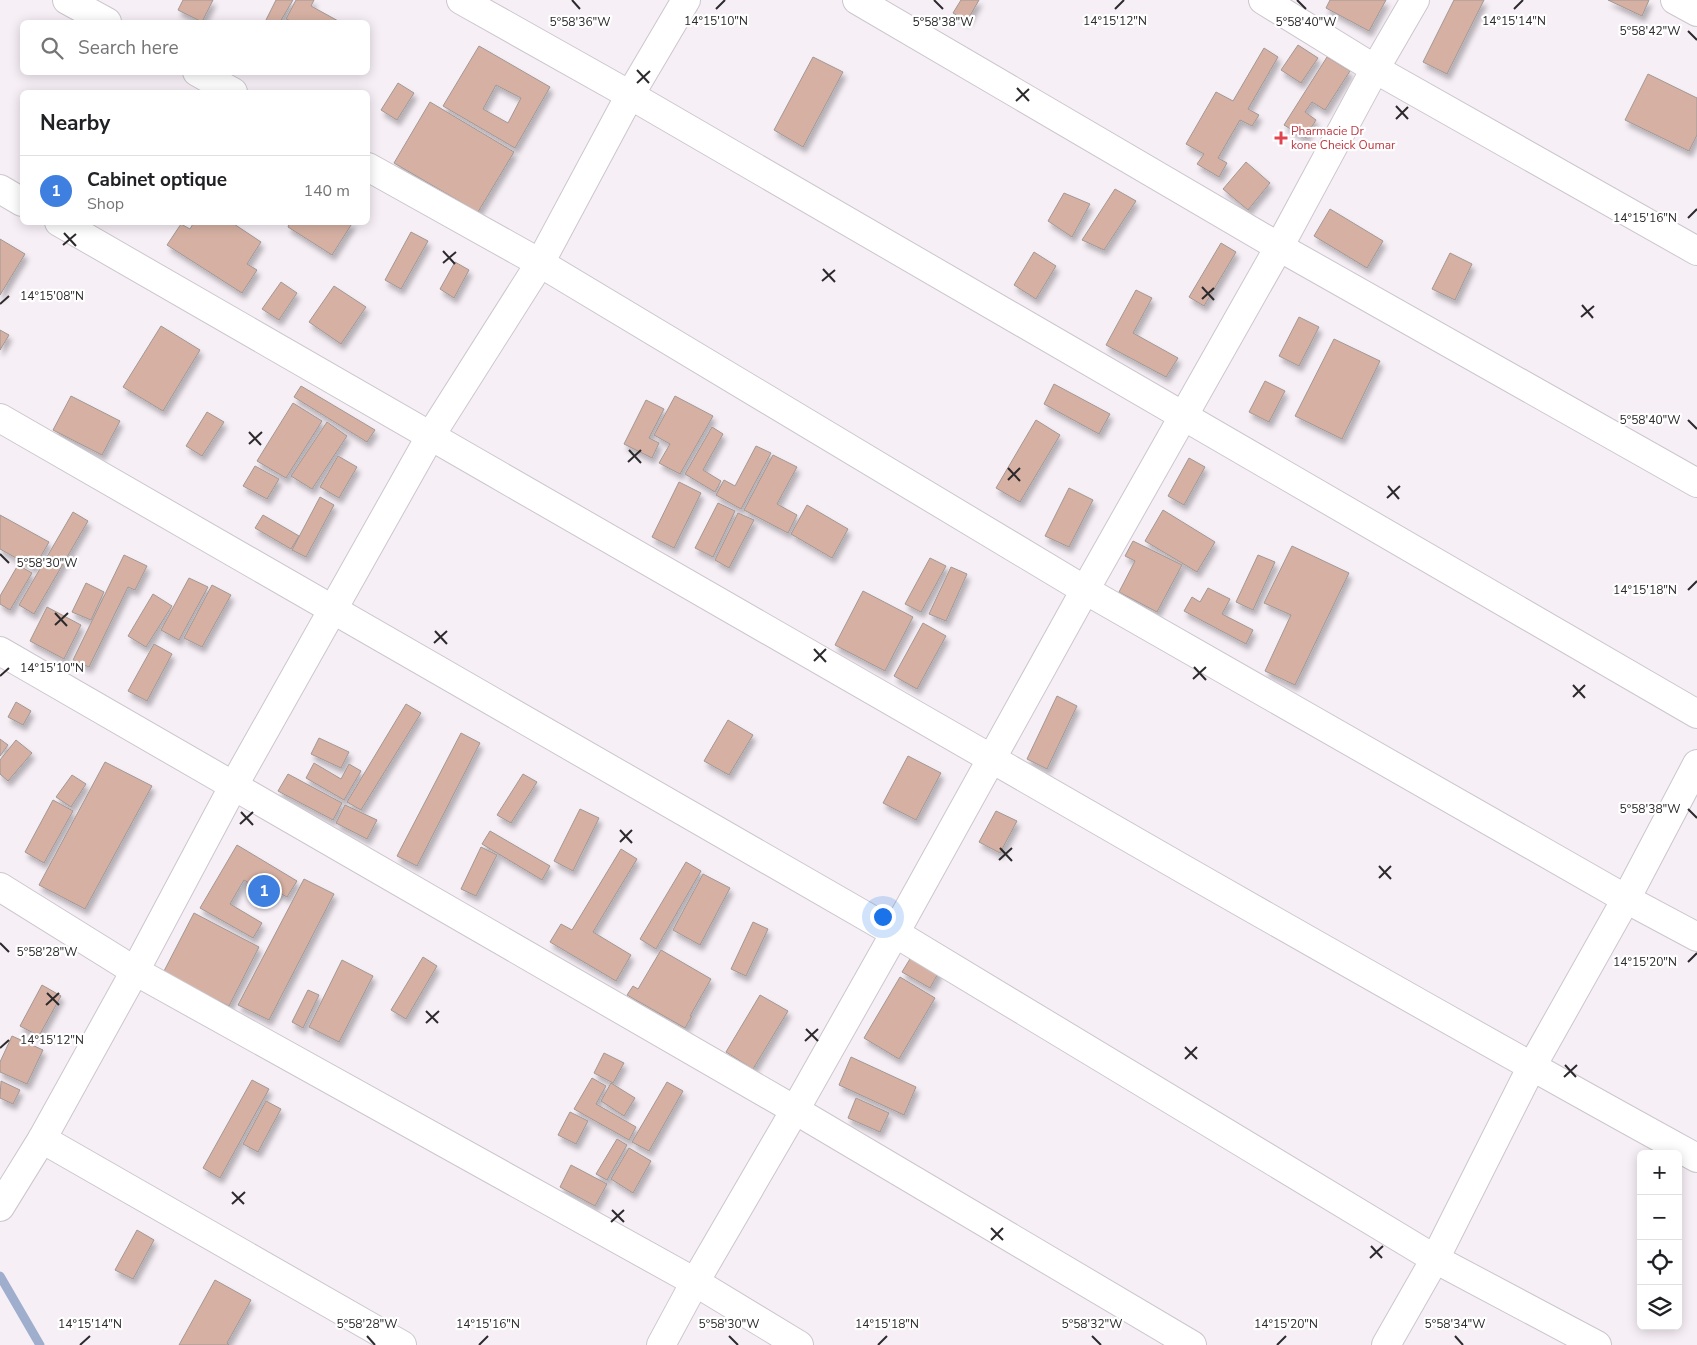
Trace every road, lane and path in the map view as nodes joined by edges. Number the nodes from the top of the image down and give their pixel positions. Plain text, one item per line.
1 (67, 0) edge
2 (461, 0) edge
3 (686, 0) edge
4 (856, 0) edge
5 (1262, 0) edge
6 (1415, 0) edge
7 (1675, 0) edge
8 (1697, 12) edge
9 (103, 20) edge
10 (1376, 68) junction
11 (202, 75) edge
12 (229, 90) edge
13 (630, 95) junction
14 (370, 168) edge
15 (0, 189) edge
16 (20, 201) edge
17 (64, 225) edge
18 (1279, 247) junction
19 (1697, 251) edge
20 (540, 263) junction
21 (1184, 416) junction
22 (0, 418) edge
23 (430, 435) junction
24 (1697, 483) edge
25 (1085, 590) junction
26 (333, 608) junction
27 (0, 651) edge
28 (1697, 714) edge
29 (991, 760) junction
30 (1697, 764) edge
31 (234, 785) junction
32 (0, 887) edge
33 (1626, 899) junction
34 (895, 933) junction
35 (1697, 937) edge
36 (135, 971) junction
37 (1531, 1068) junction
38 (795, 1110) junction
39 (42, 1139) junction
40 (1697, 1158) edge
41 (0, 1207) edge
42 (1435, 1259) junction
43 (695, 1282) junction
44 (402, 1345) edge
45 (661, 1345) edge
46 (799, 1345) edge
47 (1192, 1345) edge
48 (1386, 1345) edge
49 (1597, 1345) edge

1 - 9 street
2 - 13 street
3 - 13 street
4 - 18 street
5 - 10 street
6 - 10 street
7 - 8 street
10 - 18 street
10 - 19 street
11 - 12 street
13 - 20 street
13 - 21 street
14 - 20 street
15 - 16 street
17 - 23 street
18 - 21 street
18 - 24 street
20 - 23 street
20 - 25 street
21 - 25 street
21 - 28 street
22 - 26 street
23 - 26 street
23 - 29 street
25 - 29 street
25 - 33 street
26 - 31 street
26 - 34 street
27 - 31 street
29 - 34 street
29 - 37 street
30 - 33 street
31 - 36 street
31 - 38 street
32 - 36 street
33 - 35 street
33 - 37 street
34 - 38 street
34 - 42 street
36 - 39 street
36 - 43 street
37 - 40 street
37 - 42 street
38 - 43 street
38 - 47 street
39 - 41 street
39 - 44 street
42 - 48 street
42 - 49 street
43 - 45 street
43 - 46 street

